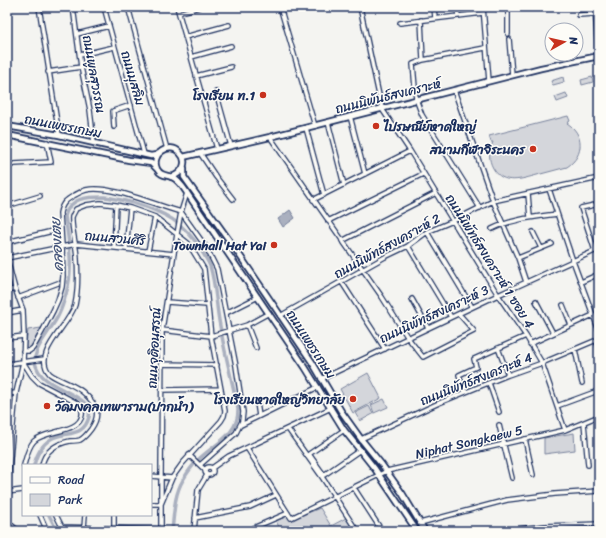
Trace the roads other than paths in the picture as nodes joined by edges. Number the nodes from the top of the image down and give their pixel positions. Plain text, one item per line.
1 (39, 7) edge
2 (73, 7) edge
3 (104, 7) edge
4 (128, 7) edge
5 (177, 7) edge
6 (199, 7) edge
7 (280, 7) edge
8 (360, 7) edge
9 (434, 7) edge
10 (457, 7) edge
11 (483, 7) edge
12 (508, 7) edge
13 (596, 7) edge
14 (178, 13) junction
15 (483, 13) junction
16 (595, 14) junction
17 (579, 15) dead end
18 (458, 16) junction
19 (435, 18) junction
20 (421, 20) junction
21 (400, 22) dead end
22 (229, 25) dead end
23 (109, 26) junction
24 (77, 34) junction
25 (508, 34) dead end
26 (185, 37) junction
27 (598, 37) edge
28 (510, 39) dead end
29 (114, 46) junction
30 (231, 46) dead end
31 (485, 48) junction
32 (80, 55) junction
33 (598, 56) edge
34 (191, 57) junction
35 (423, 60) junction
36 (82, 67) junction
37 (231, 67) dead end
38 (48, 72) junction
39 (512, 75) junction
40 (196, 76) junction
41 (489, 81) junction
42 (454, 90) junction
43 (216, 92) dead end
44 (416, 100) junction
45 (131, 105) junction
46 (382, 109) junction
47 (7, 116) edge
48 (350, 116) junction
49 (328, 122) junction
50 (8, 126) edge
51 (315, 126) junction
52 (114, 127) dead end
53 (306, 128) junction
54 (7, 134) edge
55 (59, 135) junction
56 (270, 138) junction
57 (47, 142) junction
58 (94, 143) junction
59 (231, 146) junction
60 (167, 149) junction
61 (217, 149) junction
62 (410, 151) junction
63 (160, 152) junction
64 (200, 153) junction
65 (144, 154) junction
66 (183, 157) junction
67 (184, 166) junction
68 (7, 167) edge
69 (158, 170) junction
70 (365, 174) junction
71 (423, 174) junction
72 (172, 177) junction
73 (599, 178) edge
74 (344, 184) junction
75 (549, 189) junction
76 (187, 193) junction
77 (436, 193) junction
78 (528, 194) junction
79 (324, 195) junction
80 (40, 196) dead end
81 (233, 199) dead end
82 (313, 200) junction
83 (493, 201) junction
84 (599, 204) edge
85 (116, 205) junction
86 (7, 206) edge
87 (130, 208) junction
88 (480, 208) junction
89 (181, 212) junction
90 (557, 214) junction
91 (155, 217) junction
92 (530, 218) junction
93 (452, 221) junction
94 (328, 222) junction
95 (503, 223) junction
96 (61, 229) junction
97 (492, 229) dead end
98 (427, 232) junction
99 (533, 232) dead end
100 (177, 234) junction
101 (342, 241) junction
102 (7, 242) edge
103 (552, 244) dead end
104 (75, 245) junction
105 (63, 246) junction
106 (408, 246) junction
107 (234, 247) junction
108 (114, 248) junction
109 (541, 248) junction
110 (126, 249) junction
111 (599, 249) edge
112 (148, 251) junction
113 (595, 251) junction
114 (227, 252) junction
115 (174, 254) junction
116 (7, 258) edge
117 (518, 258) junction
118 (573, 261) junction
119 (363, 270) junction
120 (599, 274) edge
121 (341, 281) junction
122 (526, 282) junction
123 (581, 282) junction
124 (58, 283) dead end
125 (15, 289) junction
126 (7, 291) edge
127 (498, 295) junction
128 (258, 297) junction
129 (18, 298) junction
130 (412, 299) dead end
131 (536, 301) dead end
132 (167, 302) junction
133 (207, 305) junction
134 (563, 305) dead end
135 (472, 307) junction
136 (23, 310) junction
137 (7, 313) edge
138 (226, 313) junction
139 (269, 313) junction
140 (459, 314) junction
141 (593, 315) junction
142 (280, 316) junction
143 (451, 317) junction
144 (571, 325) junction
145 (246, 326) junction
146 (428, 328) junction
147 (162, 330) junction
148 (230, 331) junction
149 (599, 331) edge
150 (553, 333) junction
151 (24, 336) junction
152 (211, 336) junction
153 (526, 336) junction
154 (7, 338) edge
155 (408, 338) junction
156 (598, 340) edge
157 (530, 344) junction
158 (256, 348) dead end
159 (498, 348) junction
160 (599, 348) edge
161 (385, 349) junction
162 (575, 349) junction
163 (23, 351) junction
164 (42, 359) junction
165 (23, 362) junction
166 (312, 362) junction
167 (542, 363) junction
168 (7, 364) edge
169 (162, 364) junction
170 (217, 365) junction
171 (305, 367) junction
172 (508, 375) junction
173 (321, 379) junction
174 (489, 383) junction
175 (582, 383) dead end
176 (318, 387) junction
177 (221, 389) junction
178 (162, 390) junction
179 (465, 392) junction
180 (595, 392) dead end
181 (16, 393) junction
182 (7, 394) edge
183 (257, 404) dead end
184 (558, 406) junction
185 (331, 408) junction
186 (499, 412) dead end
187 (259, 416) junction
188 (599, 416) edge
189 (584, 422) junction
190 (241, 425) junction
191 (499, 425) dead end
192 (7, 426) edge
193 (13, 426) junction
194 (288, 429) junction
195 (344, 430) junction
196 (565, 430) junction
197 (361, 439) junction
198 (525, 439) junction
199 (504, 444) junction
200 (248, 448) junction
201 (9, 450) edge
202 (360, 450) junction
203 (190, 456) junction
204 (8, 461) edge
205 (24, 464) edge
206 (42, 464) edge
207 (200, 465) junction
208 (588, 465) dead end
209 (210, 469) junction
210 (387, 471) junction
211 (209, 475) junction
212 (379, 475) junction
213 (533, 475) dead end
214 (7, 476) edge
215 (152, 476) edge
216 (161, 477) junction
217 (172, 478) junction
218 (512, 478) dead end
219 (354, 488) junction
220 (22, 490) edge
221 (599, 491) edge
222 (7, 492) edge
223 (276, 495) junction
224 (334, 497) junction
225 (152, 504) edge
226 (161, 504) junction
227 (288, 514) junction
228 (40, 516) edge
229 (56, 516) edge
230 (85, 516) edge
231 (114, 516) edge
232 (195, 518) junction
233 (7, 521) edge
234 (420, 523) junction
235 (599, 524) edge
236 (557, 526) junction
237 (84, 528) junction
238 (114, 528) junction
239 (63, 529) edge
240 (18, 531) edge
241 (47, 531) edge
242 (161, 531) edge
243 (194, 531) edge
244 (250, 531) edge
245 (357, 531) edge
246 (382, 531) edge
247 (417, 531) edge
248 (425, 531) edge
249 (514, 531) edge
250 (557, 531) edge

1 - 38 street
2 - 24 street, ถนนพูลสุวรรณ
3 - 23 street, ถนนมุสลิม
4 - 60 street
5 - 14 street
6 - 14 street
7 - 51 street
8 - 46 street
9 - 19 street
10 - 18 street
11 - 15 street
12 - 25 street
13 - 16 street
14 - 26 street
15 - 18 street
15 - 31 street
16 - 17 street
16 - 27 street
18 - 19 street
19 - 20 street
20 - 21 street
20 - 35 street
22 - 26 street
23 - 24 street
23 - 29 street, ถนนมุสลิม
24 - 32 street, ถนนพูลสุวรรณ
26 - 34 street
27 - 33 street
28 - 39 street
29 - 32 street
29 - 45 street, ถนนมุสลิม
30 - 34 street
31 - 35 street
31 - 41 street
32 - 36 street, ถนนพูลสุวรรณ
33 - 39 main road, ถนนนิพันธ์สงเคราะห์
34 - 40 street
35 - 44 street
36 - 38 street
36 - 58 street, ถนนพูลสุวรรณ
37 - 40 street
38 - 55 street
39 - 41 main road, ถนนนิพันธ์สงเคราะห์
40 - 61 street
41 - 42 main road, ถนนนิพันธ์สงเคราะห์
42 - 44 main road, ถนนนิพันธ์สงเคราะห์
42 - 83 street
43 - 59 street
44 - 46 main road, ถนนนิพันธ์สงเคราะห์
44 - 88 street
45 - 52 street
45 - 65 street, ถนนมุสลิม
46 - 48 main road, ถนนนิพันธ์สงเคราะห์
46 - 62 street, ถนนนิพัทธ์สงเคราะห์ 1 ซอย 4
47 - 50 street
48 - 49 main road, ถนนนิพันธ์สงเคราะห์
48 - 70 street
49 - 51 main road, ถนนนิพันธ์สงเคราะห์
49 - 74 street
50 - 55 main road, ถนนเพชรเกษม
51 - 53 main road, ถนนนิพันธ์สงเคราะห์
53 - 56 main road, ถนนนิพันธ์สงเคราะห์
53 - 79 street
54 - 57 main road, ถนนเพชรเกษม
55 - 58 main road, ถนนเพชรเกษม
56 - 59 main road, ถนนนิพันธ์สงเคราะห์
56 - 82 street
57 - 68 street
57 - 69 main road, ถนนเพชรเกษม
58 - 65 main road, ถนนเพชรเกษม
59 - 61 main road, ถนนนิพันธ์สงเคราะห์
60 - 63 main road
60 - 66 main road
61 - 64 main road, ถนนนิพันธ์สงเคราะห์
62 - 70 street
62 - 71 street, ถนนนิพัทธ์สงเคราะห์ 1 ซอย 4
63 - 65 main road, ถนนเพชรเกษม
63 - 69 main road
64 - 66 main road, ถนนนิพันธ์สงเคราะห์
64 - 81 street
66 - 67 main road
67 - 72 main road
67 - 107 main road, ถนนเพชรเกษม
69 - 72 main road
70 - 74 street
71 - 77 street, ถนนนิพัทธ์สงเคราะห์ 1 ซอย 4
71 - 94 street
72 - 76 main road, ถนนเพชรเกษม
73 - 75 street, ถนนนิพัทธ์สงเคราะห์ 2
74 - 79 street
75 - 78 street, ถนนนิพัทธ์สงเคราะห์ 2
75 - 90 street
76 - 89 street, ถนนจุติอนุสรณ์
76 - 114 main road, ถนนเพชรเกษม
77 - 93 street, ถนนนิพัทธ์สงเคราะห์ 1 ซอย 4
77 - 101 street
78 - 83 street, ถนนนิพัทธ์สงเคราะห์ 2
78 - 92 street
79 - 82 street
80 - 86 street
82 - 94 street
83 - 88 street, ถนนนิพัทธ์สงเคราะห์ 2
83 - 95 street
84 - 113 street
85 - 87 street
85 - 104 street
85 - 108 street
87 - 91 street
87 - 110 street
88 - 93 street, ถนนนิพัทธ์สงเคราะห์ 2
89 - 96 street
89 - 100 street, ถนนจุติอนุสรณ์
89 - 138 street
90 - 92 street
90 - 118 street
91 - 100 street
91 - 112 street
92 - 95 street
93 - 98 street, ถนนนิพัทธ์สงเคราะห์ 2
93 - 127 street, ถนนนิพัทธ์สงเคราะห์ 1 ซอย 4
94 - 101 street
95 - 97 street
95 - 117 street
96 - 102 street
96 - 105 street
98 - 106 street, ถนนนิพัทธ์สงเคราะห์ 2
98 - 135 street
99 - 109 street
100 - 115 street, ถนนจุติอนุสรณ์
100 - 133 street
101 - 119 street
103 - 109 street
104 - 105 street, ถนนสวนศิริ
104 - 108 street, ถนนสวนศิริ
104 - 164 street
105 - 116 street, ถนนสวนศิริ
105 - 163 street
106 - 119 street, ถนนนิพัทธ์สงเคราะห์ 2
106 - 143 street
107 - 114 main road
107 - 142 main road, ถนนเพชรเกษม
108 - 110 street, ถนนสวนศิริ
109 - 117 street
110 - 112 street, ถนนสวนศิริ
111 - 113 street, ถนนนิพัทธ์สงเคราะห์ 3
112 - 115 street, ถนนสวนศิริ
113 - 118 street, ถนนนิพัทธ์สงเคราะห์ 3
114 - 128 main road, ถนนเพชรเกษม
115 - 132 street, ถนนจุติอนุสรณ์
116 - 125 street
117 - 122 street
118 - 122 street, ถนนนิพัทธ์สงเคราะห์ 3
118 - 123 street
119 - 121 street, ถนนนิพัทธ์สงเคราะห์ 2
119 - 155 street
120 - 123 street
121 - 142 street, ถนนนิพัทธ์สงเคราะห์ 2
121 - 161 street
122 - 127 street, ถนนนิพัทธ์สงเคราะห์ 3
123 - 141 street
124 - 129 street
125 - 126 street
125 - 129 street
127 - 135 street, ถนนนิพัทธ์สงเคราะห์ 3
127 - 153 street, ถนนนิพัทธ์สงเคราะห์ 1 ซอย 4
128 - 138 street
128 - 139 main road, ถนนเพชรเกษม
129 - 136 street
130 - 146 street
131 - 150 street
132 - 133 street
132 - 147 street, ถนนจุติอนุสรณ์
133 - 152 street
134 - 144 street
135 - 140 street, ถนนนิพัทธ์สงเคราะห์ 3
136 - 137 street
136 - 151 street
138 - 148 street
139 - 145 street
139 - 171 main road, ถนนเพชรเกษม
140 - 143 street, ถนนนิพัทธ์สงเคราะห์ 3
140 - 155 street
141 - 144 street
141 - 149 street
142 - 166 main road, ถนนเพชรเกษม
143 - 146 street, ถนนนิพัทธ์สงเคราะห์ 3
144 - 150 street
145 - 148 street
145 - 158 street
146 - 155 street, ถนนนิพัทธ์สงเคราะห์ 3
147 - 152 street
147 - 169 street, ถนนจุติอนุสรณ์
148 - 152 street
148 - 190 street
150 - 157 street
151 - 154 street
151 - 163 street
152 - 170 street
153 - 157 street, ถนนนิพัทธ์สงเคราะห์ 1 ซอย 4
153 - 159 street
155 - 161 street, ถนนนิพัทธ์สงเคราะห์ 3
156 - 160 street
156 - 162 street, ถนนนิพัทธ์สงเคราะห์ 4
157 - 167 street, ถนนนิพัทธ์สงเคราะห์ 1 ซอย 4
159 - 172 street
159 - 179 street
161 - 173 street, ถนนนิพัทธ์สงเคราะห์ 3
162 - 167 street, ถนนนิพัทธ์สงเคราะห์ 4
162 - 175 street
163 - 165 street
164 - 165 street
164 - 206 street
165 - 168 street
165 - 181 street
165 - 205 street
166 - 171 main road
166 - 173 main road, ถนนเพชรเกษม
167 - 172 street, ถนนนิพัทธ์สงเคราะห์ 4
167 - 184 street, ถนนนิพัทธ์สงเคราะห์ 1 ซอย 4
169 - 170 street
169 - 178 street, ถนนจุติอนุสรณ์
170 - 177 street
171 - 176 main road, ถนนเพชรเกษม
172 - 174 street, ถนนนิพัทธ์สงเคราะห์ 4
173 - 197 main road, ถนนเพชรเกษม
174 - 179 street, ถนนนิพัทธ์สงเคราะห์ 4
174 - 186 street
176 - 185 main road, ถนนเพชรเกษม
176 - 187 street
177 - 178 street
177 - 203 street
178 - 216 street, ถนนจุติอนุสรณ์
179 - 197 street, ถนนนิพัทธ์สงเคราะห์ 4
180 - 184 street
181 - 182 street
181 - 193 street
183 - 187 street
184 - 196 street, ถนนนิพัทธ์สงเคราะห์ 1 ซอย 4
185 - 194 street
185 - 195 main road, ถนนเพชรเกษม
187 - 190 street
188 - 189 street, Niphat Songkaew 5
189 - 196 street, Niphat Songkaew 5
189 - 208 street
190 - 207 street
191 - 199 street
192 - 193 street
193 - 201 street
194 - 200 street
194 - 224 street
195 - 202 main road, ถนนเพชรเกษม
195 - 202 street
196 - 198 street, Niphat Songkaew 5
197 - 210 main road, ถนนเพชรเกษม
198 - 199 street, Niphat Songkaew 5
198 - 213 street
199 - 210 street, Niphat Songkaew 5
199 - 218 street
200 - 209 street
200 - 223 street
201 - 204 street
202 - 212 main road, ถนนเพชรเกษม
203 - 207 street
203 - 217 street
204 - 214 street
207 - 209 street
209 - 211 street
209 - 211 street
210 - 212 street, Niphat Songkaew 5
210 - 234 main road, ถนนเพชรเกษม
211 - 232 street
212 - 219 street, Niphat Songkaew 5
212 - 247 main road, ถนนเพชรเกษม
214 - 222 street
215 - 216 street
216 - 217 street
216 - 226 street, ถนนจุติอนุสรณ์
217 - 226 street
219 - 224 street, Niphat Songkaew 5
219 - 246 street
220 - 222 street
221 - 234 street
223 - 227 street
223 - 232 street
224 - 227 street, Niphat Songkaew 5
224 - 245 street
225 - 226 street
226 - 242 street, ถนนจุติอนุสรณ์
227 - 244 street
228 - 241 street
229 - 239 street
230 - 237 street
231 - 238 street
232 - 243 street
233 - 240 street
234 - 248 main road, ถนนเพชรเกษม
235 - 236 street
236 - 249 street
236 - 250 street
237 - 238 street
237 - 239 street
238 - 242 street

